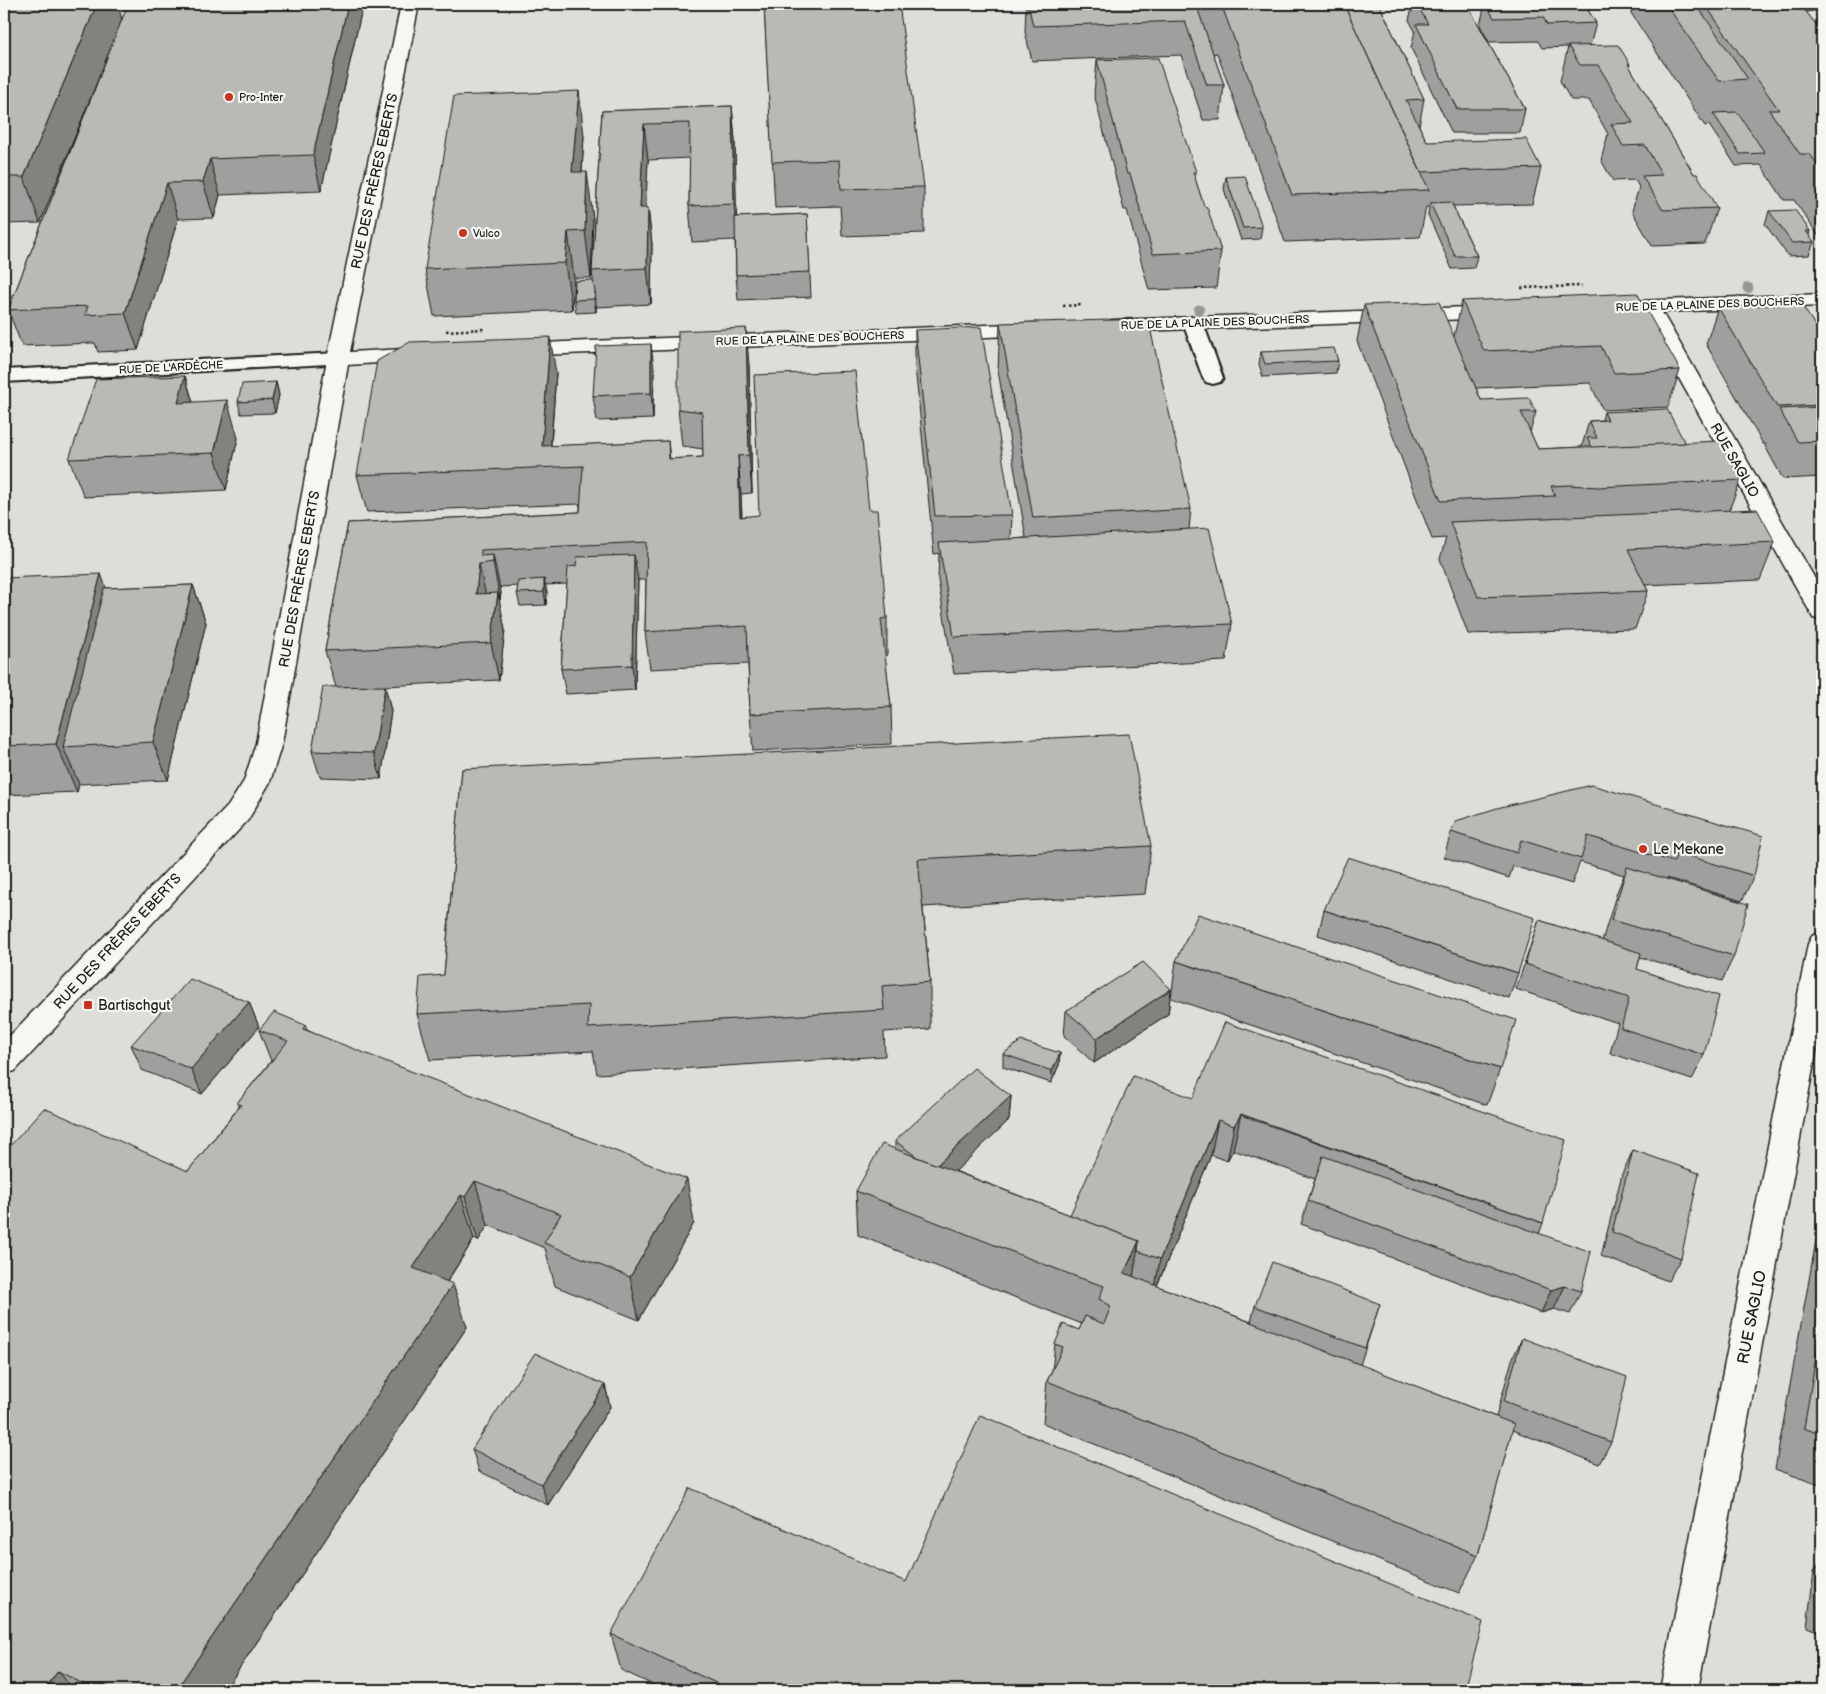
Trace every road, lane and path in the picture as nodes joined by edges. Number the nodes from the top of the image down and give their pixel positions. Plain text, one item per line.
1 (410, 4) edge
2 (1822, 300) edge
3 (1649, 307) junction
4 (1591, 309) edge
5 (1514, 312) edge
6 (1194, 323) junction
7 (1094, 327) edge
8 (1054, 328) edge
9 (497, 351) edge
10 (437, 354) edge
11 (338, 359) junction
12 (4, 376) edge
13 (1213, 378) dead end
14 (1822, 612) edge
15 (1822, 944) edge
16 (4, 1062) edge
17 (1679, 1690) edge

1 - 11 street, RUE DES FRÈRES EBERTS
2 - 3 street, RUE DE LA PLAINE DES BOUCHERS
3 - 4 street, RUE DE LA PLAINE DES BOUCHERS
3 - 14 street, RUE SAGLIO
5 - 6 street, RUE DE LA PLAINE DES BOUCHERS
6 - 7 street, RUE DE LA PLAINE DES BOUCHERS
6 - 13 lane
8 - 9 street, RUE DE LA PLAINE DES BOUCHERS
10 - 11 street
11 - 12 lane, RUE DE L'ARDÈCHE
11 - 16 street, RUE DES FRÈRES EBERTS
15 - 17 street, RUE SAGLIO

